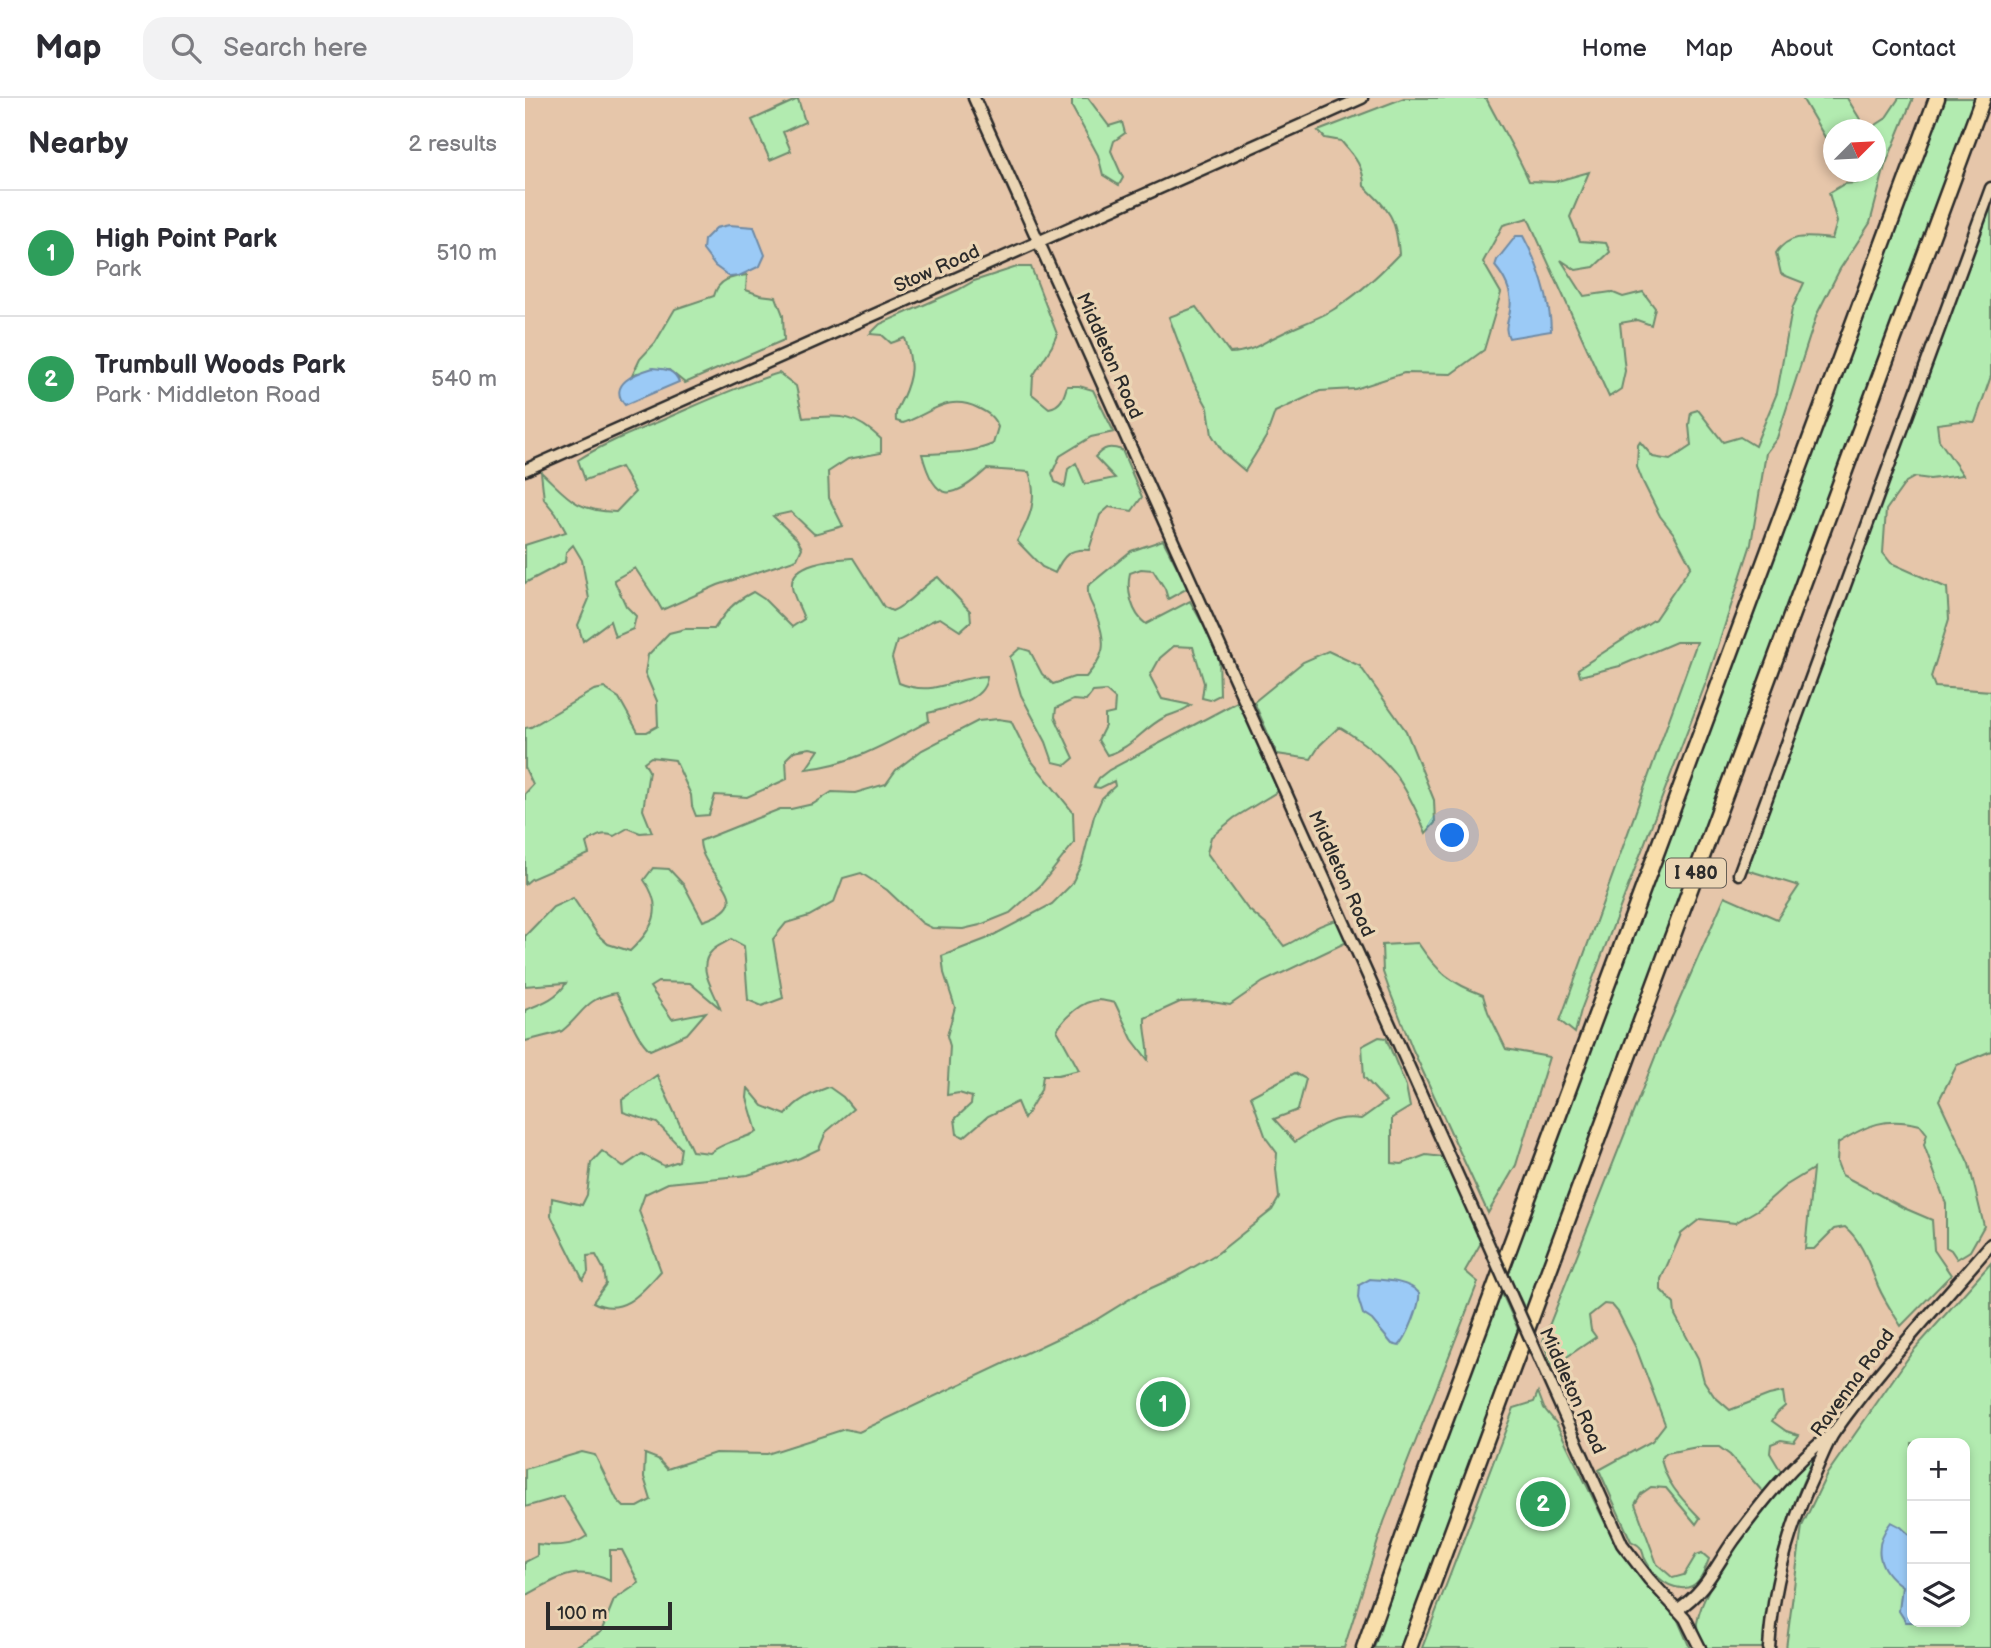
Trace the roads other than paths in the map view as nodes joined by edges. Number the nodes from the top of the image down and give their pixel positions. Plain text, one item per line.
1 (974, 98) edge
2 (1362, 98) edge
3 (1937, 98) edge
4 (1983, 98) edge
5 (1991, 188) edge
6 (1038, 242) junction
7 (525, 470) edge
8 (1739, 874) dead end
9 (1991, 1244) edge
10 (1833, 1433) junction
11 (1677, 1611) junction
12 (1364, 1648) edge
13 (1409, 1648) edge
14 (1700, 1648) edge
15 (1769, 1648) edge

1 - 6 street, Middleton Road
2 - 6 street, Stow Road
3 - 12 highway, I 480
4 - 13 highway, I 480
5 - 8 street
6 - 7 street, Stow Road
6 - 11 street, Middleton Road, bridge
9 - 10 street, Ravenna Road
10 - 11 street
10 - 15 street, Ravenna Road
11 - 14 street, Middleton Road

